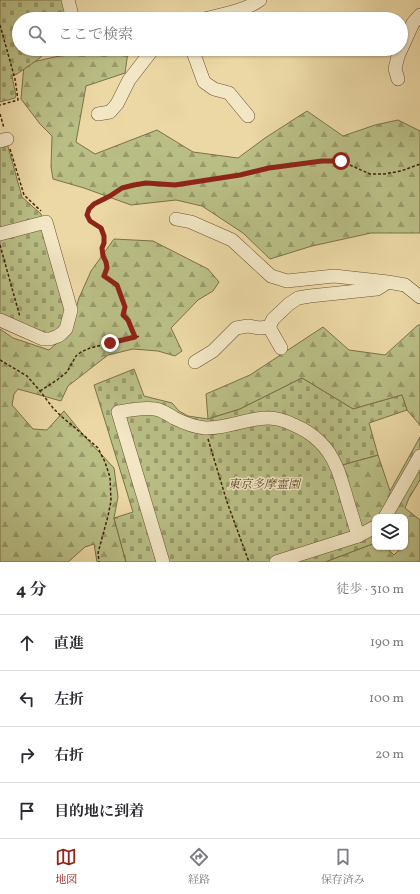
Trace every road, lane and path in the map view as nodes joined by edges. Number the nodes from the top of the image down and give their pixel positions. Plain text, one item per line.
1 (68, 0) edge
2 (260, 0) edge
3 (71, 12) edge
4 (231, 12) edge
5 (420, 15) edge
6 (0, 25) edge
7 (408, 34) edge
8 (148, 56) edge
9 (195, 56) edge
10 (398, 56) edge
11 (398, 78) dead end
12 (0, 105) edge
13 (0, 114) edge
14 (98, 114) dead end
15 (248, 116) dead end
16 (4, 140) edge
17 (420, 164) edge
18 (176, 219) dead end
19 (46, 222) junction
20 (0, 234) edge
21 (0, 245) edge
22 (388, 282) junction
23 (420, 297) edge
24 (0, 320) edge
25 (269, 327) junction
26 (24, 330) junction
27 (140, 336) dead end
28 (135, 337) junction
29 (281, 348) dead end
30 (0, 360) edge
31 (195, 362) dead end
32 (40, 391) junction
33 (205, 428) junction
34 (420, 456) edge
35 (387, 514) edge
36 (372, 529) edge
37 (358, 536) junction
38 (99, 562) edge
39 (163, 562) edge
40 (249, 562) edge
41 (276, 562) edge

1 - 3 street
2 - 4 street
5 - 7 street
6 - 12 path
8 - 14 street
9 - 15 street
10 - 11 street
13 - 16 path
16 - 19 path
17 - 28 path
18 - 22 street
19 - 20 street
19 - 26 street
21 - 26 path
22 - 23 street
22 - 25 street
24 - 26 street
25 - 29 street
25 - 31 street
27 - 28 path
28 - 32 path
30 - 32 path
32 - 38 path
33 - 37 street
33 - 39 street
33 - 40 path
34 - 35 street
36 - 37 street
37 - 41 street

